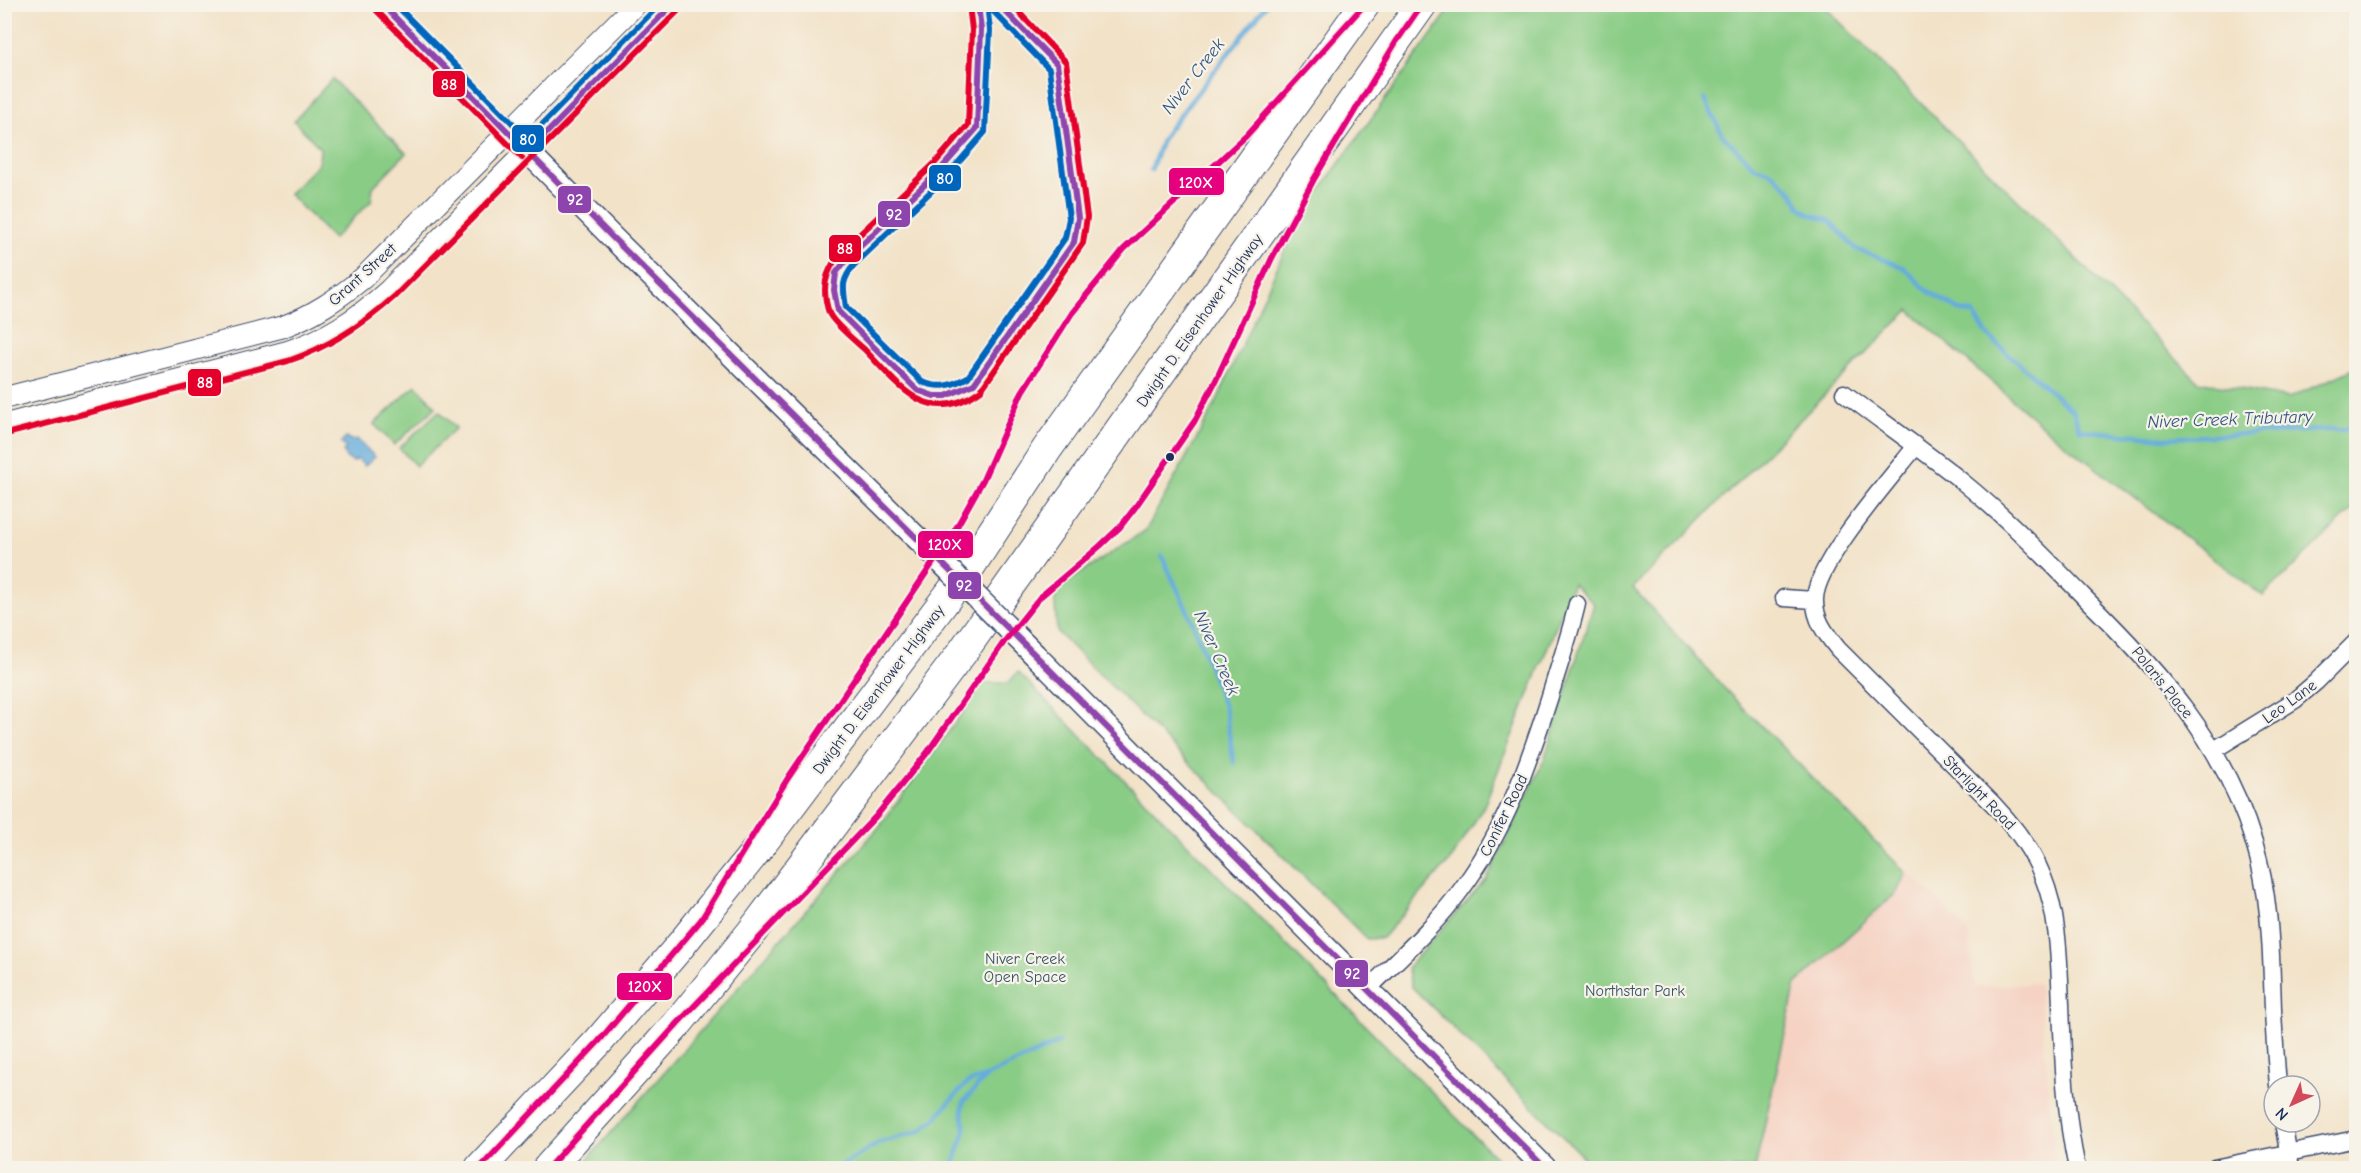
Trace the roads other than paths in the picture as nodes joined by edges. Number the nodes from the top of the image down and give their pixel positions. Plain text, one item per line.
1 (382, 4) edge
2 (636, 4) edge
3 (674, 4) edge
4 (1365, 4) edge
5 (1386, 4) edge
6 (1422, 4) edge
7 (509, 133) junction
8 (528, 152) junction
9 (1844, 393) dead end
10 (4, 398) edge
11 (4, 425) edge
12 (1916, 446) junction
13 (970, 582) junction
14 (1784, 598) dead end
15 (1814, 600) junction
16 (1577, 604) dead end
17 (2356, 642) edge
18 (2214, 750) junction
19 (786, 886) junction
20 (1367, 990) junction
21 (2277, 1074) edge
22 (2285, 1134) edge
23 (2356, 1138) edge
24 (2289, 1161) edge
25 (480, 1168) edge
26 (524, 1168) edge
27 (548, 1168) edge
28 (1545, 1168) edge
29 (2077, 1168) edge
30 (2214, 1168) edge

1 - 7 main road
2 - 7 street, Grant Street
3 - 8 street, Grant Street
4 - 13 highway, Dwight D. Eisenhower Highway
5 - 13 highway
6 - 19 highway, Dwight D. Eisenhower Highway
7 - 8 main road
7 - 10 street, Grant Street
8 - 11 street, Grant Street
8 - 13 main road, bridge
9 - 12 street, Polaris Place
12 - 15 street
12 - 18 street, Polaris Place
13 - 20 main road, bridge
13 - 25 highway, Dwight D. Eisenhower Highway
14 - 15 street
15 - 29 street, Starlight Road
16 - 20 street, Conifer Road
17 - 18 street, Leo Lane
18 - 21 street, Polaris Place
19 - 26 highway
19 - 27 highway, Dwight D. Eisenhower Highway
20 - 28 main road
22 - 24 street
23 - 24 street
24 - 30 street

